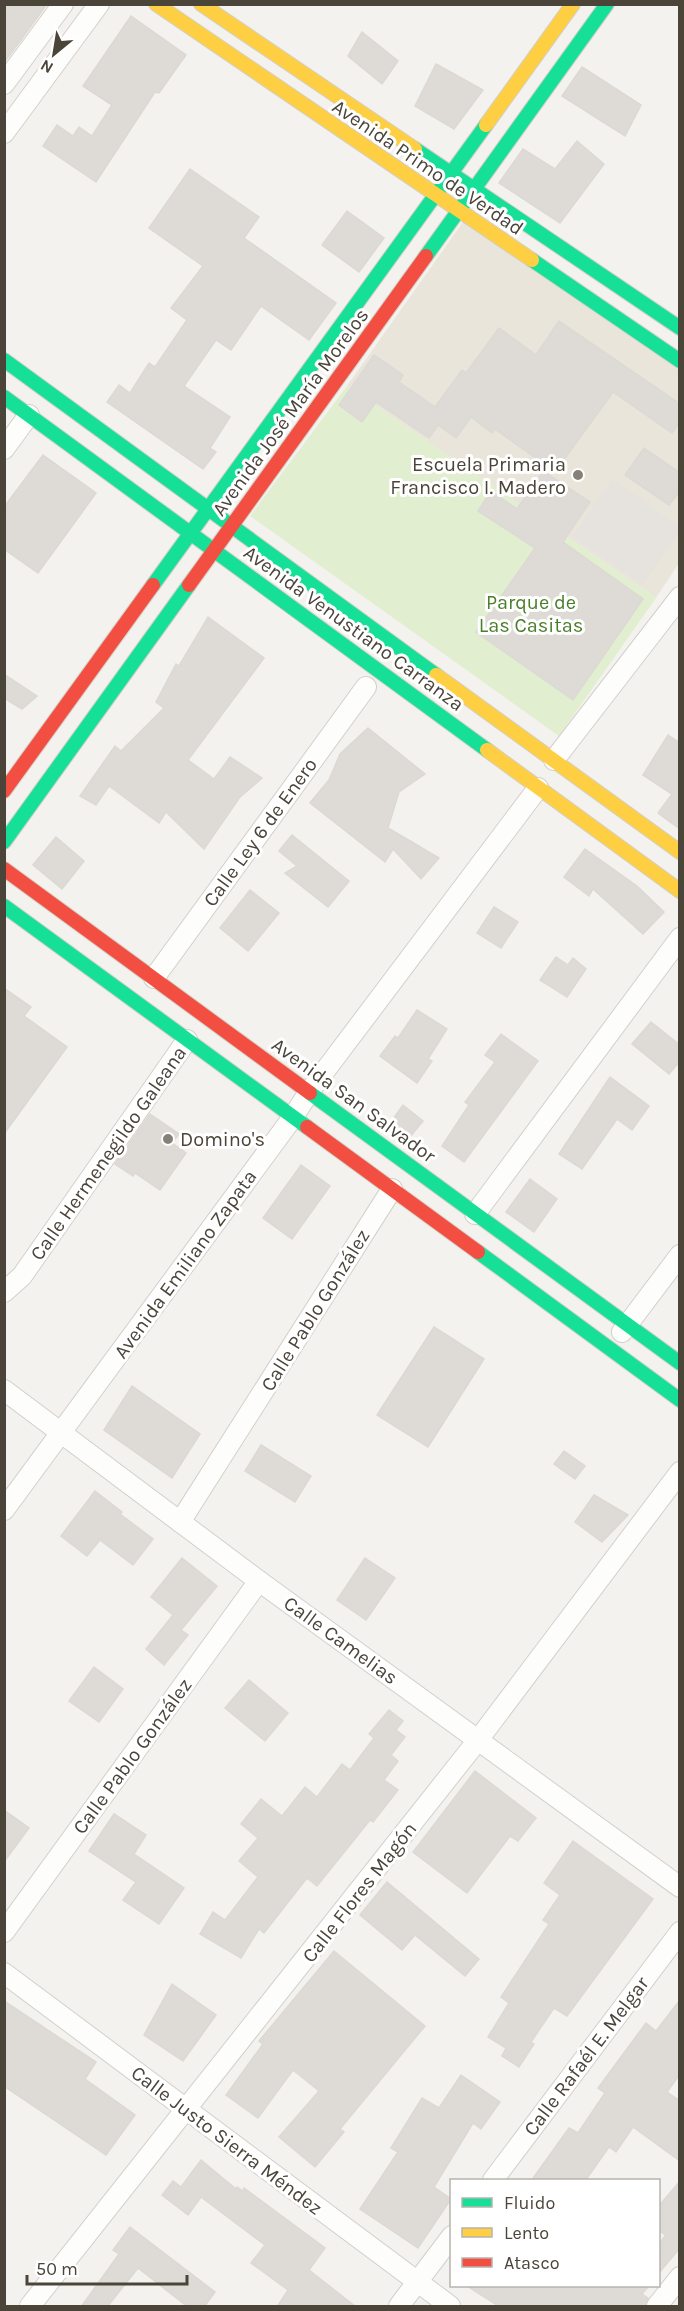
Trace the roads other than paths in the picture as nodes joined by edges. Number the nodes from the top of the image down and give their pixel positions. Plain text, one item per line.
1 (63, 4) edge
2 (99, 4) edge
3 (156, 4) edge
4 (201, 4) edge
5 (573, 4) edge
6 (608, 4) edge
7 (4, 84) edge
8 (4, 133) edge
9 (450, 174) junction
10 (474, 189) junction
11 (435, 195) junction
12 (459, 211) junction
13 (680, 328) edge
14 (4, 360) edge
15 (680, 361) edge
16 (4, 397) edge
17 (29, 415) junction
18 (4, 448) edge
19 (208, 510) junction
20 (231, 527) junction
21 (191, 533) junction
22 (214, 550) junction
23 (680, 597) edge
24 (366, 687) dead end
25 (554, 760) junction
26 (538, 788) junction
27 (4, 791) edge
28 (4, 842) edge
29 (680, 852) edge
30 (4, 869) edge
31 (680, 891) edge
32 (4, 906) edge
33 (680, 938) edge
34 (154, 978) junction
35 (187, 1040) junction
36 (309, 1092) junction
37 (293, 1117) junction
38 (392, 1189) junction
39 (475, 1214) junction
40 (680, 1254) edge
41 (4, 1292) edge
42 (627, 1325) junction
43 (610, 1349) junction
44 (680, 1363) edge
45 (4, 1390) edge
46 (680, 1400) edge
47 (62, 1433) junction
48 (680, 1472) edge
49 (4, 1510) edge
50 (180, 1522) junction
51 (259, 1581) junction
52 (478, 1740) junction
53 (680, 1887) edge
54 (4, 1932) edge
55 (680, 1932) edge
56 (4, 1973) edge
57 (188, 2109) junction
58 (495, 2179) edge
59 (450, 2239) edge
60 (680, 2277) edge
61 (417, 2283) junction
62 (30, 2307) edge
63 (399, 2307) edge
64 (450, 2307) edge
65 (657, 2307) edge

1 - 7 street
2 - 8 street
3 - 11 street, Avenida Primo de Verdad
4 - 9 street, Avenida Primo de Verdad
5 - 9 street, Avenida José María Morelos
6 - 10 street, Avenida José María Morelos
9 - 10 street, Avenida Primo de Verdad
9 - 11 street, Avenida José María Morelos
10 - 12 street, Avenida José María Morelos
10 - 13 street, Avenida Primo de Verdad
11 - 12 street, Avenida Primo de Verdad
11 - 19 street, Avenida José María Morelos
12 - 15 street, Avenida Primo de Verdad
12 - 20 street, Avenida José María Morelos
14 - 19 street, Avenida Venustiano Carranza
16 - 17 street, Avenida Venustiano Carranza
17 - 18 street
17 - 21 street, Avenida Venustiano Carranza
19 - 20 street, Avenida Venustiano Carranza
19 - 21 street, Avenida José María Morelos
20 - 22 street, Avenida José María Morelos
20 - 25 street, Avenida Venustiano Carranza
21 - 22 street, Avenida Venustiano Carranza
21 - 27 street, Avenida José María Morelos
22 - 26 street, Avenida Venustiano Carranza
22 - 28 street, Avenida José María Morelos
23 - 25 street
24 - 34 street, Calle Ley 6 de Enero
25 - 29 street, Avenida Venustiano Carranza
26 - 31 street, Avenida Venustiano Carranza
26 - 36 street, Avenida Emiliano Zapata
30 - 34 street, Avenida San Salvador
32 - 35 street
33 - 39 street
34 - 36 street, Avenida San Salvador
35 - 37 street
35 - 41 street, Calle Hermenegildo Galeana
36 - 37 street, Avenida Emiliano Zapata
36 - 39 street, Avenida San Salvador
37 - 38 street
37 - 47 street, Avenida Emiliano Zapata
38 - 43 street
38 - 50 street, Calle Pablo González
39 - 42 street, Avenida San Salvador
40 - 42 street
42 - 43 street
42 - 44 street, Avenida San Salvador
43 - 46 street
45 - 47 street, Calle Camelias
47 - 49 street, Avenida Emiliano Zapata
47 - 50 street, Calle Camelias
48 - 52 street, Calle Flores Magón
50 - 51 street, Calle Camelias
51 - 52 street, Calle Camelias
51 - 54 street, Calle Pablo González
52 - 53 street, Calle Camelias
52 - 57 street, Calle Flores Magón
55 - 58 street, Calle Rafaél E. Melgar
56 - 57 street, Calle Justo Sierra Méndez
57 - 61 street, Calle Justo Sierra Méndez
57 - 62 street, Calle Flores Magón
59 - 61 street
60 - 65 street
61 - 63 street
61 - 64 street, Calle Justo Sierra Méndez

